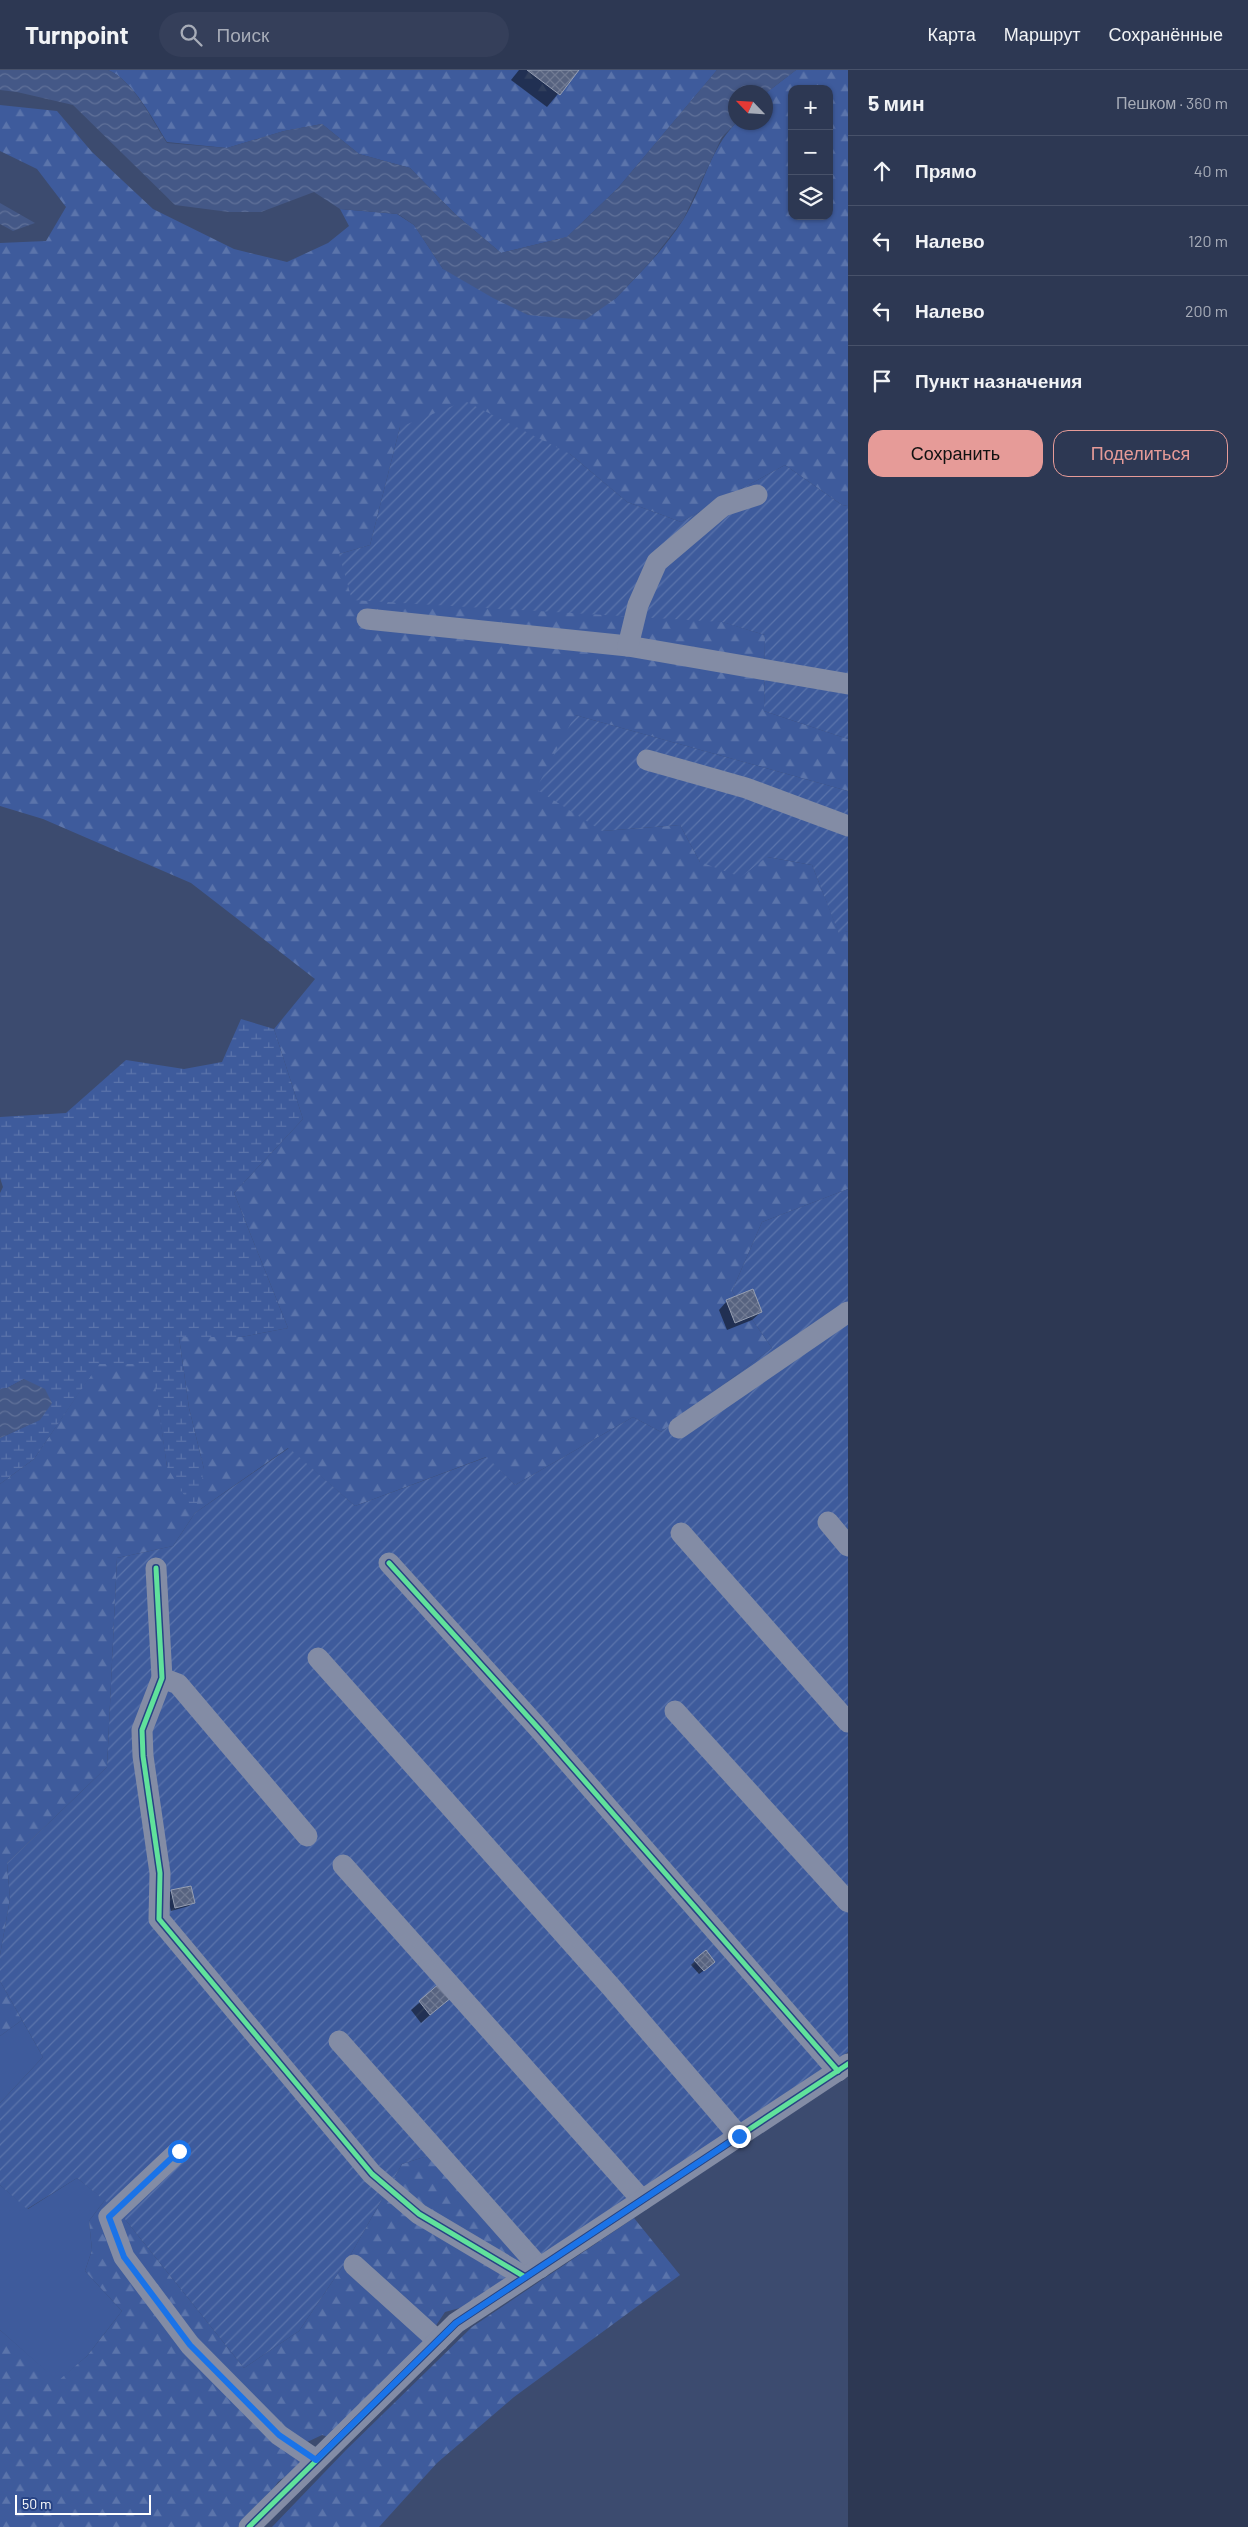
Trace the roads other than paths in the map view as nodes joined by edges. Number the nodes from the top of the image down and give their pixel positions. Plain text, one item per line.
1 (757, 495) dead end
2 (367, 619) dead end
3 (628, 646) junction
4 (848, 684) edge
5 (647, 760) dead end
6 (848, 826) edge
7 (848, 1312) edge
8 (679, 1428) dead end
9 (828, 1522) dead end
10 (681, 1533) dead end
11 (848, 1546) edge
12 (389, 1563) dead end
13 (156, 1568) dead end
14 (318, 1658) dead end
15 (162, 1678) junction
16 (675, 1712) dead end
17 (848, 1722) edge
18 (307, 1836) dead end
19 (343, 1865) dead end
20 (848, 1902) edge
21 (339, 2041) dead end
22 (843, 2068) edge
23 (739, 2136) junction
24 (179, 2151) dead end
25 (642, 2200) junction
26 (354, 2265) dead end
27 (533, 2272) junction
28 (438, 2341) junction
29 (316, 2460) junction
30 (249, 2527) edge

1 - 3 street
2 - 3 street
3 - 4 street
5 - 6 street
7 - 8 street
9 - 11 street
10 - 17 street
12 - 22 street
13 - 15 street
14 - 23 street
15 - 18 street
15 - 27 street
16 - 20 street
19 - 25 street
21 - 27 street
22 - 23 street
23 - 25 street
24 - 29 street
25 - 27 street
26 - 28 street
27 - 28 street
28 - 29 street
29 - 30 street

